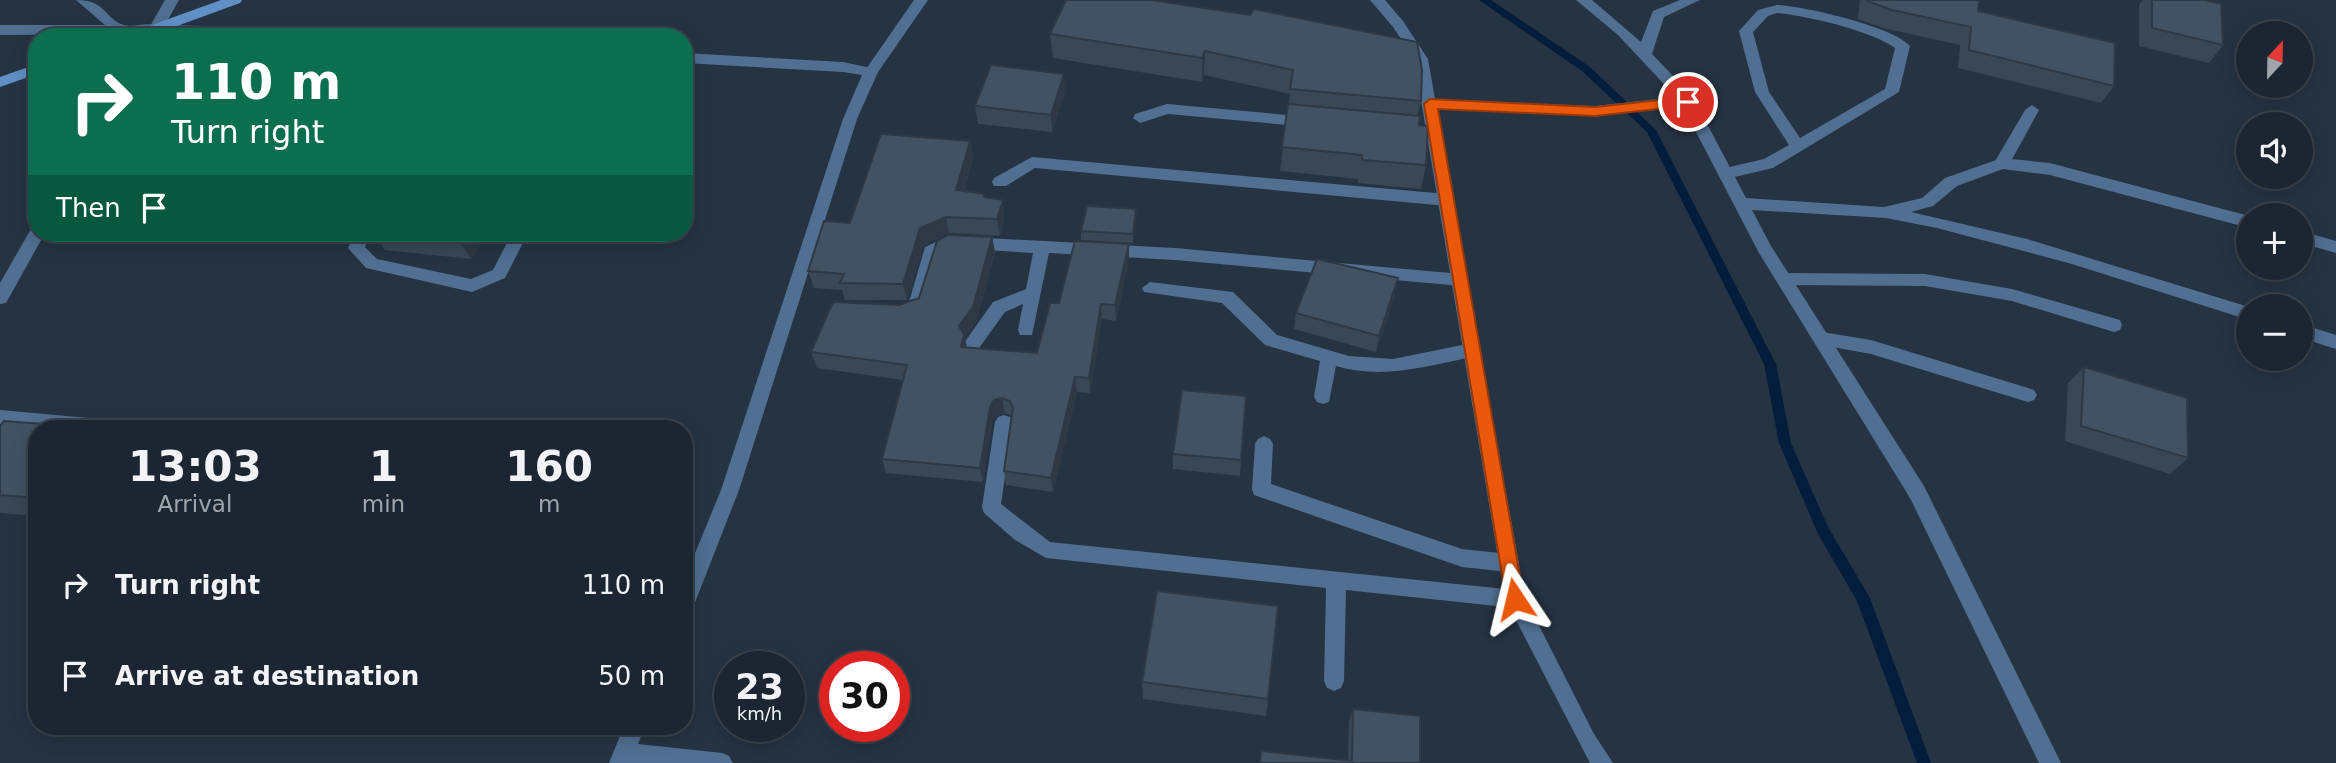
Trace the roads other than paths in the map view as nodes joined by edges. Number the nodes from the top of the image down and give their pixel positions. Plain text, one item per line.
1 (82, 0) edge
2 (172, 0) edge
3 (235, 0) edge
4 (921, 0) edge
5 (1377, 0) edge
6 (1583, 0) edge
7 (1693, 0) edge
8 (118, 28) edge
9 (155, 28) edge
10 (165, 28) edge
11 (0, 30) edge
12 (28, 30) edge
13 (1645, 56) junction
14 (693, 59) edge
15 (28, 72) edge
16 (871, 72) junction
17 (0, 82) edge
18 (1688, 102) junction
19 (1430, 104) junction
20 (2032, 110) dead end
21 (1140, 118) dead end
22 (1328, 124) edge
23 (1798, 147) junction
24 (2002, 163) junction
25 (1726, 173) junction
26 (1000, 182) dead end
27 (1447, 200) junction
28 (1741, 202) junction
29 (1884, 213) junction
30 (2236, 219) edge
31 (2313, 240) edge
32 (32, 242) edge
33 (359, 242) edge
34 (515, 242) edge
35 (1042, 247) junction
36 (2336, 247) edge
37 (1784, 279) junction
38 (1461, 280) junction
39 (1150, 288) dead end
40 (1033, 293) junction
41 (0, 298) edge
42 (879, 310) edge
43 (2236, 310) edge
44 (2114, 325) dead end
45 (1026, 330) dead end
46 (2313, 335) edge
47 (1822, 340) junction
48 (2336, 342) edge
49 (973, 343) dead end
50 (1472, 350) junction
51 (1329, 357) junction
52 (2028, 395) dead end
53 (1323, 397) dead end
54 (0, 417) edge
55 (33, 420) edge
56 (1004, 422) dead end
57 (1264, 444) dead end
58 (1509, 563) junction
59 (1336, 581) junction
60 (693, 582) edge
61 (1515, 599) junction
62 (1334, 681) dead end
63 (631, 735) edge
64 (622, 758) edge
65 (722, 763) edge
66 (1602, 763) edge
67 (2050, 763) edge

1 - 8 street
2 - 9 street
3 - 10 main road
4 - 16 street
5 - 19 street
6 - 13 street
7 - 13 street
11 - 12 street
13 - 18 street
14 - 16 street
15 - 17 main road
16 - 60 street
18 - 19 street
18 - 25 street
19 - 27 street
20 - 24 street
21 - 22 street
23 - 23 street
23 - 25 street
24 - 29 street
24 - 30 street
25 - 28 street
26 - 27 street
27 - 38 street
28 - 29 street
28 - 37 street
29 - 43 street
31 - 36 street
32 - 41 street
33 - 34 street
35 - 38 street
35 - 40 street
35 - 42 street
37 - 44 street
37 - 47 street
38 - 50 street
39 - 51 street
40 - 45 street
40 - 49 street
46 - 48 street
47 - 52 street
47 - 67 street
50 - 51 street
50 - 58 street
51 - 53 street
54 - 55 street
56 - 59 street
57 - 58 street
58 - 61 street
59 - 61 street
59 - 62 street
61 - 66 street
63 - 64 street
64 - 65 street

